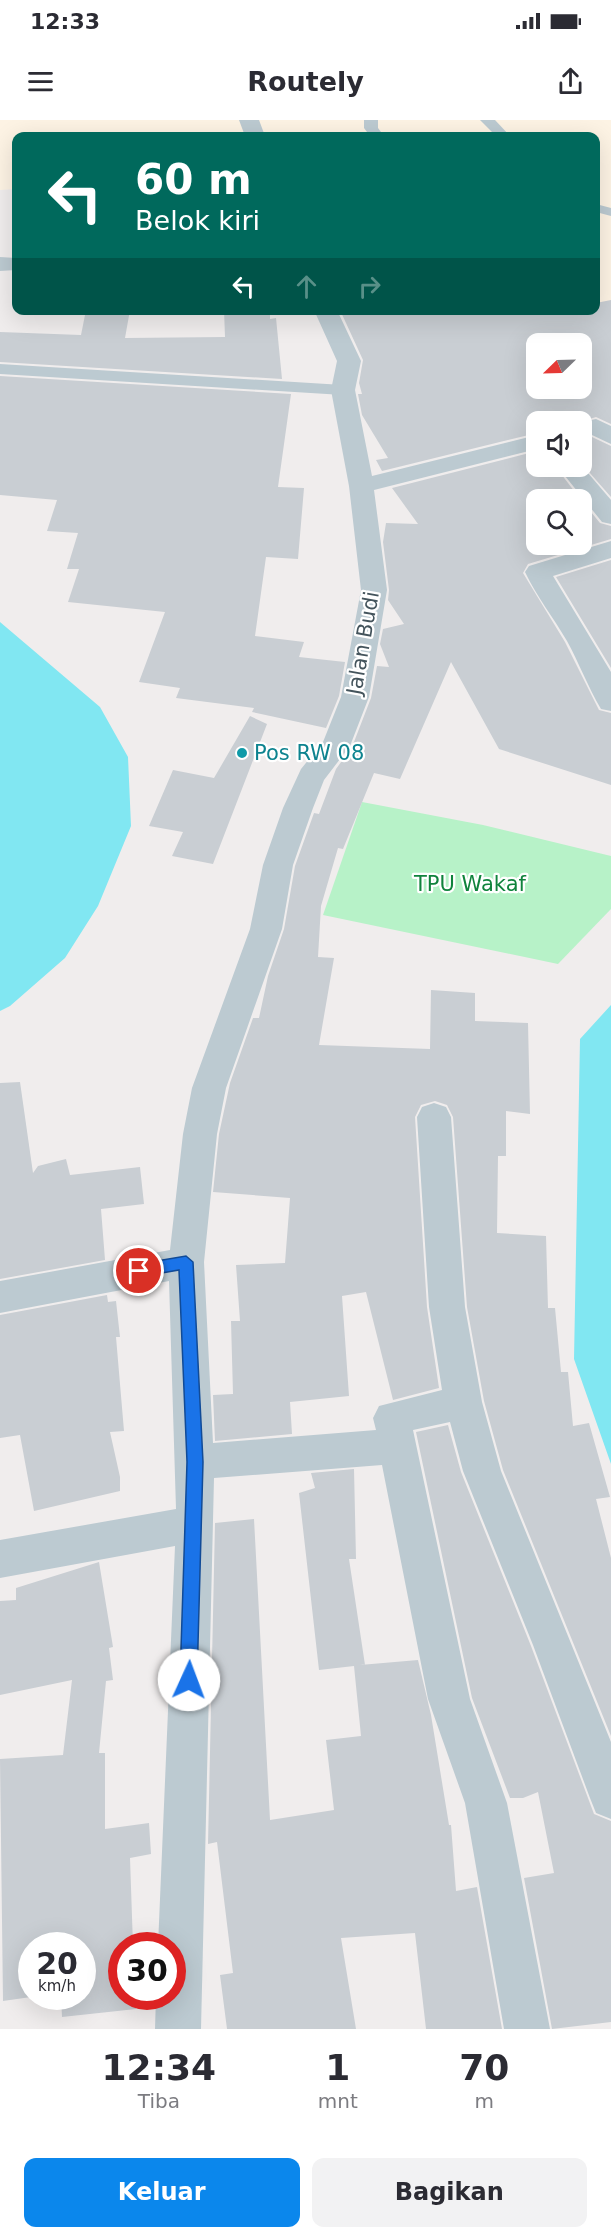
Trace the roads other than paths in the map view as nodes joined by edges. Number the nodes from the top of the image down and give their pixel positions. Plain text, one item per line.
1 (487, 120) edge
2 (499, 132) edge
3 (326, 315) edge
4 (0, 369) edge
5 (343, 390) junction
6 (592, 427) edge
7 (611, 436) edge
8 (526, 445) edge
9 (578, 477) edge
10 (361, 486) junction
11 (611, 516) edge
12 (611, 549) edge
13 (611, 702) edge
14 (434, 1117) dead end
15 (186, 1262) junction
16 (0, 1297) edge
17 (463, 1402) junction
18 (399, 1446) junction
19 (195, 1462) junction
20 (195, 1524) junction
21 (0, 1559) edge
22 (611, 1798) edge
23 (178, 2029) edge
24 (527, 2029) edge

1 - 2 lane
3 - 5 street, Jalan Budi
4 - 5 lane
5 - 10 street, Jalan Budi
6 - 7 street
8 - 10 street
9 - 11 street
10 - 15 street, Jalan Budi
12 - 13 street
14 - 17 street
15 - 16 street
15 - 19 street, Jalan Budi
17 - 18 street
17 - 22 street
18 - 19 street
18 - 24 street
19 - 20 street, Jalan Budi
20 - 21 street
20 - 23 street, Jalan Budi

